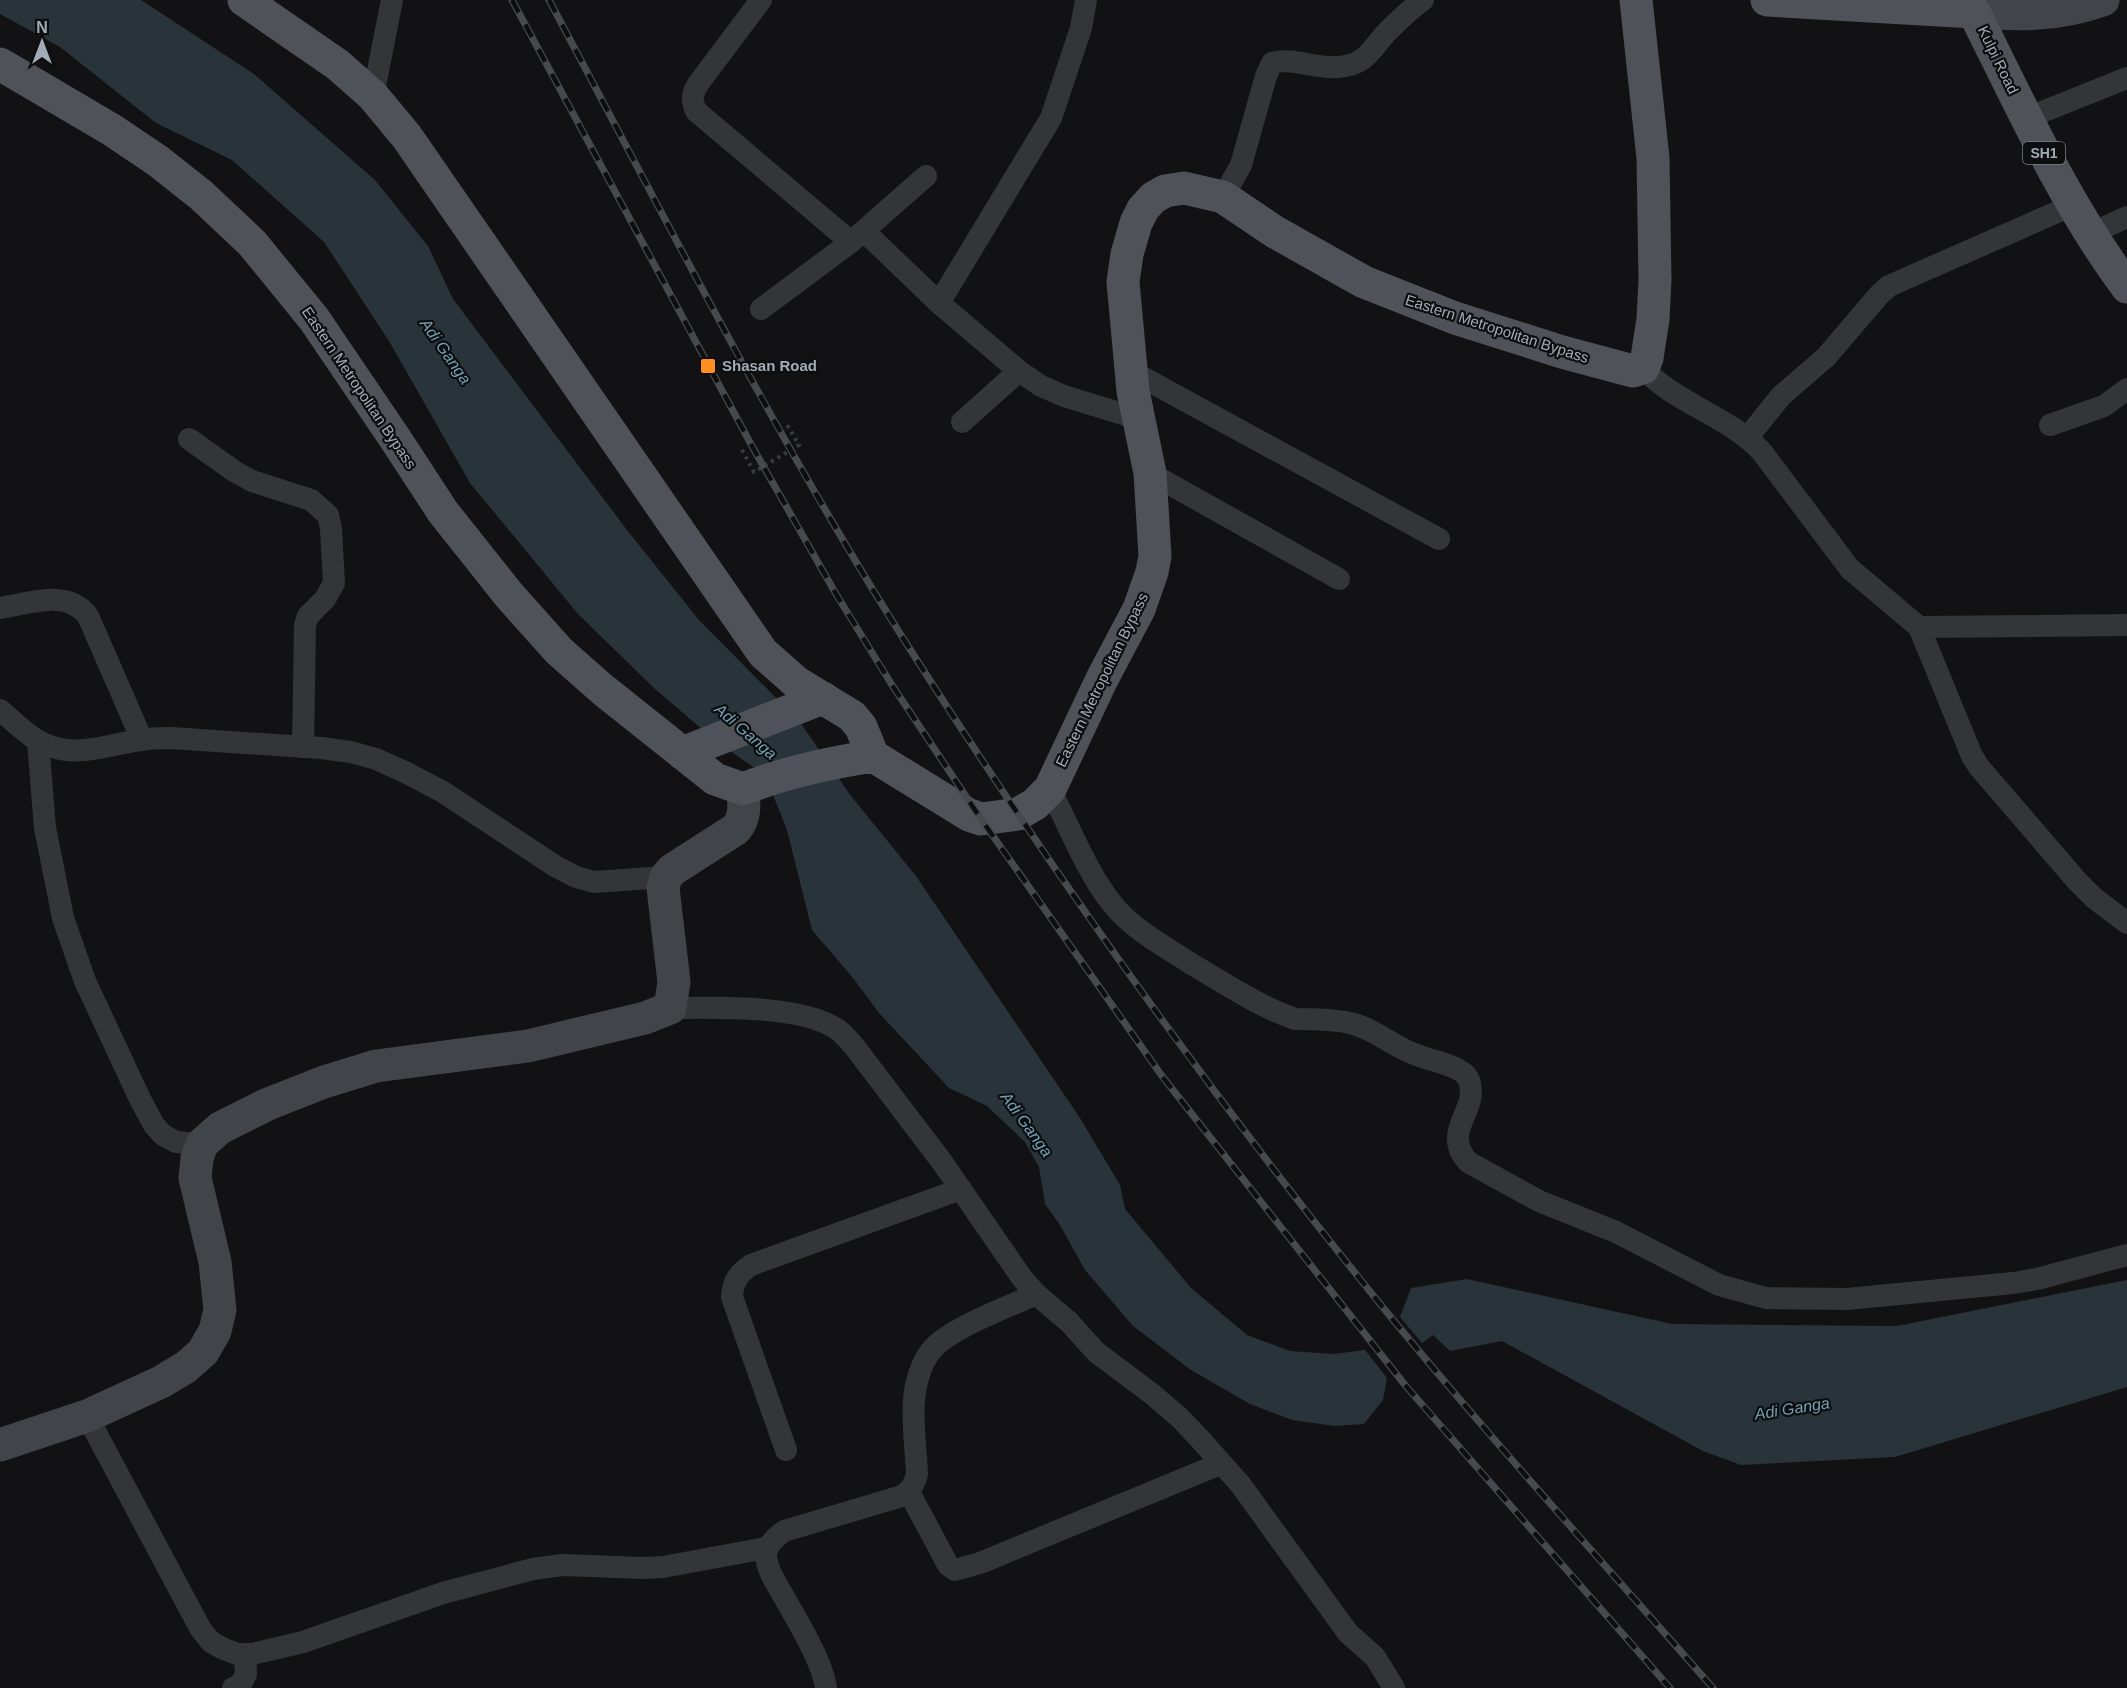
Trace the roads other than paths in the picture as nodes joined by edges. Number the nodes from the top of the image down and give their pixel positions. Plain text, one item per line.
1 (244, 0) edge
2 (392, 0) edge
3 (761, 0) edge
4 (1086, 0) edge
5 (1423, 0) edge
6 (1636, 0) edge
7 (1767, 0) edge
8 (2103, 0) edge
9 (1974, 12) junction
10 (0, 64) edge
11 (2127, 78) edge
12 (373, 96) junction
13 (2027, 118) junction
14 (926, 176) dead end
15 (1223, 197) junction
16 (2073, 205) junction
17 (2127, 217) edge
18 (2090, 234) junction
19 (858, 236) junction
20 (2127, 286) edge
21 (939, 303) junction
22 (761, 309) dead end
23 (1642, 368) junction
24 (1019, 371) junction
25 (1131, 371) junction
26 (2127, 389) edge
27 (1139, 419) junction
28 (962, 422) dead end
29 (2050, 425) dead end
30 (1748, 437) junction
31 (189, 439) dead end
32 (1150, 473) junction
33 (1439, 539) dead end
34 (1340, 579) dead end
35 (0, 608) edge
36 (2127, 626) edge
37 (1919, 627) junction
38 (815, 701) junction
39 (0, 710) edge
40 (142, 740) junction
41 (38, 741) junction
42 (303, 747) junction
43 (682, 753) junction
44 (873, 756) junction
45 (751, 786) junction
46 (1050, 789) junction
47 (666, 877) junction
48 (2127, 923) edge
49 (670, 1008) junction
50 (202, 1144) junction
51 (961, 1189) junction
52 (2127, 1255) edge
53 (1036, 1294) junction
54 (87, 1416) junction
55 (0, 1445) edge
56 (786, 1450) dead end
57 (1220, 1464) junction
58 (909, 1492) junction
59 (766, 1548) junction
60 (245, 1654) junction
61 (233, 1688) edge
62 (826, 1688) edge
63 (1394, 1688) edge

1 - 12 main road
2 - 12 street
3 - 19 street
4 - 21 street
5 - 15 street
6 - 23 main road
7 - 9 main road, Kulpi Road
8 - 9 main road
9 - 13 main road, Kulpi Road / SH1
10 - 43 main road, Eastern Metropolitan Bypass
11 - 13 street
12 - 38 main road
13 - 16 main road, Kulpi Road / SH1
14 - 19 street
15 - 23 main road, Eastern Metropolitan Bypass
15 - 25 main road, Eastern Metropolitan Bypass
16 - 18 main road, Kulpi Road / SH1
16 - 30 street
17 - 18 street
18 - 20 main road, Kulpi Road / SH1
19 - 21 street
19 - 22 street
21 - 24 street
23 - 30 street
24 - 27 street
24 - 28 street
25 - 27 main road, Eastern Metropolitan Bypass
25 - 33 street
26 - 29 street
27 - 32 main road, Eastern Metropolitan Bypass
30 - 37 street
31 - 42 street
32 - 34 street
32 - 46 main road, Eastern Metropolitan Bypass
35 - 40 street
36 - 37 street
37 - 48 street
38 - 43 main road
38 - 44 main road
39 - 41 street
40 - 41 street
40 - 42 street
41 - 50 street
42 - 47 street
43 - 45 main road, Eastern Metropolitan Bypass
44 - 45 main road
44 - 46 main road, Eastern Metropolitan Bypass
45 - 47 main road
46 - 52 street
47 - 49 main road
49 - 50 main road
49 - 51 street
50 - 54 main road
51 - 53 street
51 - 56 street
53 - 57 street
53 - 58 street
54 - 55 main road
54 - 60 street
57 - 58 street
57 - 63 street
58 - 59 street
59 - 60 street
59 - 62 street
60 - 61 street

